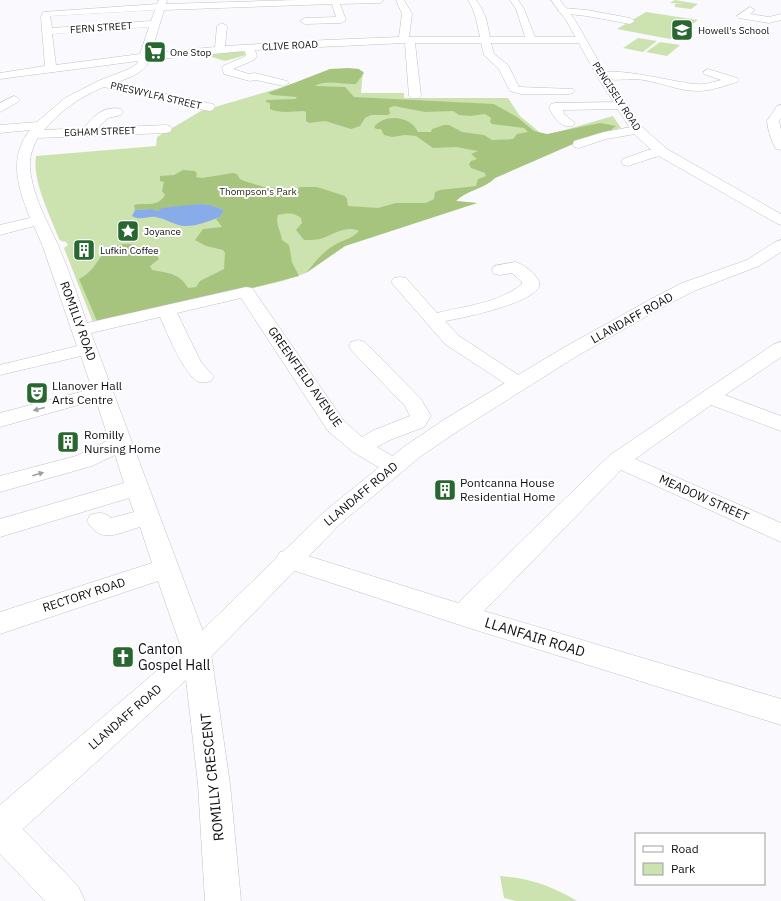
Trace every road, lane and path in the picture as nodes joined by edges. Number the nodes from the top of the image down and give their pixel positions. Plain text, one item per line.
1 (362, 0) edge
2 (380, 0) edge
3 (400, 0) edge
4 (472, 0) edge
5 (514, 0) edge
6 (555, 0) edge
7 (335, 2) junction
8 (162, 3) edge
9 (750, 10) dead end
10 (563, 11) junction
11 (300, 13) dead end
12 (340, 16) junction
13 (781, 17) edge
14 (305, 21) dead end
15 (630, 22) dead end
16 (154, 24) junction
17 (110, 26) junction
18 (222, 26) dead end
19 (48, 31) junction
20 (106, 37) dead end
21 (407, 40) junction
22 (486, 40) junction
23 (531, 40) junction
24 (582, 40) junction
25 (306, 44) junction
26 (249, 48) junction
27 (220, 50) junction
28 (300, 54) dead end
29 (181, 57) dead end
30 (197, 58) dead end
31 (142, 61) junction
32 (218, 64) junction
33 (51, 68) junction
34 (708, 72) dead end
35 (0, 76) edge
36 (602, 76) junction
37 (102, 82) junction
38 (284, 83) dead end
39 (569, 91) dead end
40 (415, 96) dead end
41 (14, 100) dead end
42 (621, 106) junction
43 (209, 107) dead end
44 (0, 108) edge
45 (781, 110) edge
46 (117, 112) dead end
47 (569, 123) dead end
48 (0, 129) edge
49 (166, 129) dead end
50 (37, 130) junction
51 (637, 130) junction
52 (88, 132) junction
53 (579, 144) dead end
54 (781, 146) edge
55 (662, 152) junction
56 (628, 162) dead end
57 (740, 196) junction
58 (781, 206) edge
59 (39, 220) junction
60 (781, 220) edge
61 (0, 230) edge
62 (781, 245) edge
63 (500, 270) dead end
64 (400, 282) dead end
65 (166, 310) junction
66 (433, 319) junction
67 (81, 330) junction
68 (358, 346) dead end
69 (781, 348) edge
70 (88, 349) junction
71 (2, 370) dead end
72 (204, 377) dead end
73 (519, 384) junction
74 (104, 392) junction
75 (714, 399) junction
76 (0, 420) edge
77 (781, 424) edge
78 (121, 443) junction
79 (362, 447) junction
80 (623, 462) junction
81 (393, 466) junction
82 (0, 484) edge
83 (138, 487) junction
84 (149, 516) junction
85 (99, 521) dead end
86 (0, 528) edge
87 (781, 533) edge
88 (289, 559) junction
89 (167, 568) junction
90 (463, 615) junction
91 (0, 623) edge
92 (197, 653) junction
93 (781, 712) edge
94 (0, 828) edge
95 (67, 901) edge
96 (223, 901) edge

1 - 2 street
1 - 7 street
3 - 21 street
4 - 22 street
5 - 23 street
6 - 10 street, PENCISELY ROAD
7 - 8 street
7 - 12 street
8 - 16 street
8 - 19 street
9 - 13 street
10 - 15 street
10 - 24 street, PENCISELY ROAD
11 - 12 street
12 - 14 street
16 - 17 street, FERN STREET
16 - 31 street
17 - 19 street, FERN STREET
17 - 20 street
18 - 27 street
19 - 33 street
21 - 22 street, CLIVE ROAD
21 - 25 street, CLIVE ROAD
21 - 40 street
22 - 23 street, CLIVE ROAD
22 - 39 street
23 - 24 street, CLIVE ROAD
24 - 36 street, PENCISELY ROAD
25 - 26 street, CLIVE ROAD
25 - 28 street
26 - 27 street, CLIVE ROAD
26 - 32 street
27 - 31 street, CLIVE ROAD
29 - 31 street, ROMILLY ROAD
30 - 32 street
31 - 33 street, CLIVE ROAD
31 - 37 street, ROMILLY ROAD
32 - 38 street
33 - 35 street, CLIVE ROAD
34 - 36 street
36 - 42 street, PENCISELY ROAD
37 - 43 street, PRESWYLFA STREET
37 - 50 street, ROMILLY ROAD
41 - 44 street
42 - 47 street
42 - 51 street, PENCISELY ROAD
45 - 54 street
46 - 52 street
48 - 50 street, EGHAM STREET
49 - 52 street, EGHAM STREET
50 - 52 street, EGHAM STREET
50 - 59 street, ROMILLY ROAD
51 - 53 street
51 - 55 street, PENCISELY ROAD
55 - 56 street
55 - 57 street, PENCISELY ROAD
57 - 58 street, PENCISELY ROAD
57 - 60 street, PENCISELY ROAD
59 - 61 street
59 - 67 street, ROMILLY ROAD
62 - 73 street, LLANDAFF ROAD
63 - 66 street
64 - 66 street
65 - 67 street
65 - 72 street
65 - 79 street, GREENFIELD AVENUE
66 - 73 street
67 - 70 street, ROMILLY ROAD
68 - 79 street
69 - 75 street
70 - 71 street
70 - 74 street, ROMILLY ROAD
73 - 81 street, LLANDAFF ROAD
74 -> 76 street
74 - 78 street, ROMILLY ROAD
75 - 77 street
75 - 80 street
82 -> 78 street
78 - 83 street, ROMILLY ROAD
79 - 81 street, GREENFIELD AVENUE
80 - 87 street, MEADOW STREET
80 - 90 street
81 - 88 street, LLANDAFF ROAD
83 - 84 street, ROMILLY ROAD
83 - 86 street
84 - 85 street
84 - 89 street, ROMILLY ROAD
88 - 90 street, LLANFAIR ROAD
88 - 92 street, LLANDAFF ROAD
89 - 91 street, RECTORY ROAD
89 - 92 street, ROMILLY ROAD
90 - 93 street, LLANFAIR ROAD
92 - 94 street, LLANDAFF ROAD
92 - 96 street, ROMILLY CRESCENT
94 - 95 street

